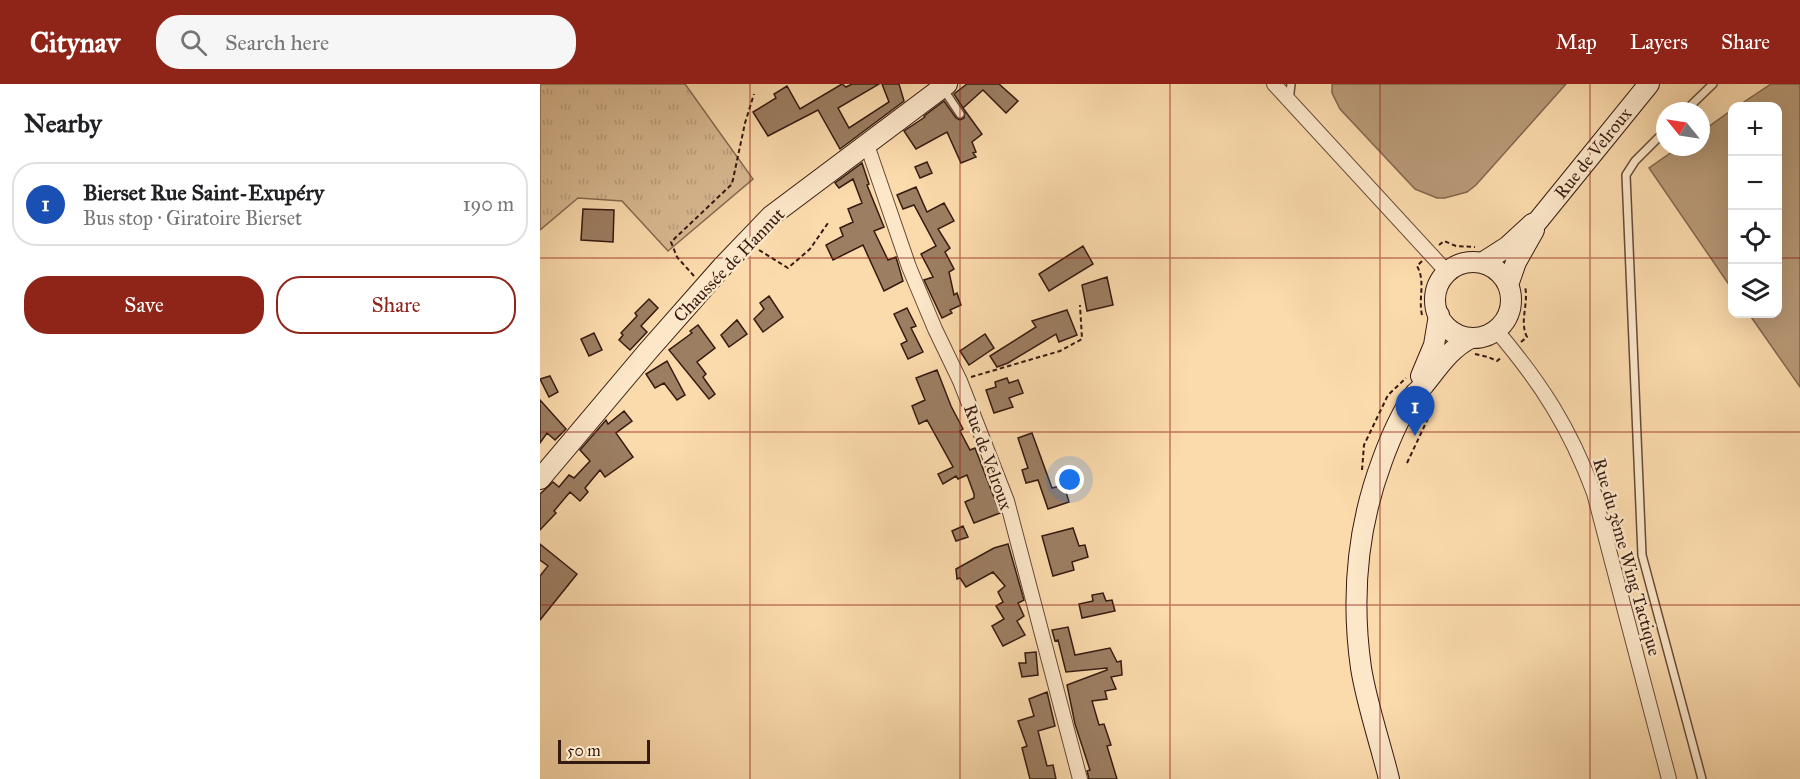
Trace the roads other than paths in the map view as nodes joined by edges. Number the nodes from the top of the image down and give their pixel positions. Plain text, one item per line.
1 (1274, 84) edge
2 (1292, 84) edge
3 (1649, 84) edge
4 (1713, 84) edge
5 (945, 86) edge
6 (923, 92) edge
7 (1289, 101) junction
8 (1694, 102) edge
9 (960, 114) dead end
10 (1656, 140) edge
11 (867, 145) junction
12 (1537, 222) junction
13 (1479, 255) junction
14 (1447, 272) junction
15 (1517, 283) junction
16 (1438, 315) junction
17 (1496, 330) junction
18 (1471, 346) junction
19 (1424, 394) junction
20 (540, 478) edge
21 (1080, 779) edge
22 (1389, 779) edge
23 (1670, 779) edge
24 (1702, 779) edge

1 - 7 street
2 - 7 lane
3 - 12 street, Rue de Velroux
4 - 8 lane
5 - 6 street, Chaussée de Hannut
5 - 9 lane
6 - 11 street, Chaussée de Hannut
7 - 14 street
10 - 24 lane
11 - 20 street, Chaussée de Hannut
11 - 21 street, Rue de Velroux
12 - 13 street, Rue de Velroux
12 - 15 street, Rue de Velroux
13 - 14 street
13 - 15 street
14 - 16 street
15 - 17 street
16 - 18 street
16 - 19 street
17 - 18 street
17 - 23 street, Rue du 3ème Wing Tactique
18 - 19 street
19 - 22 street

